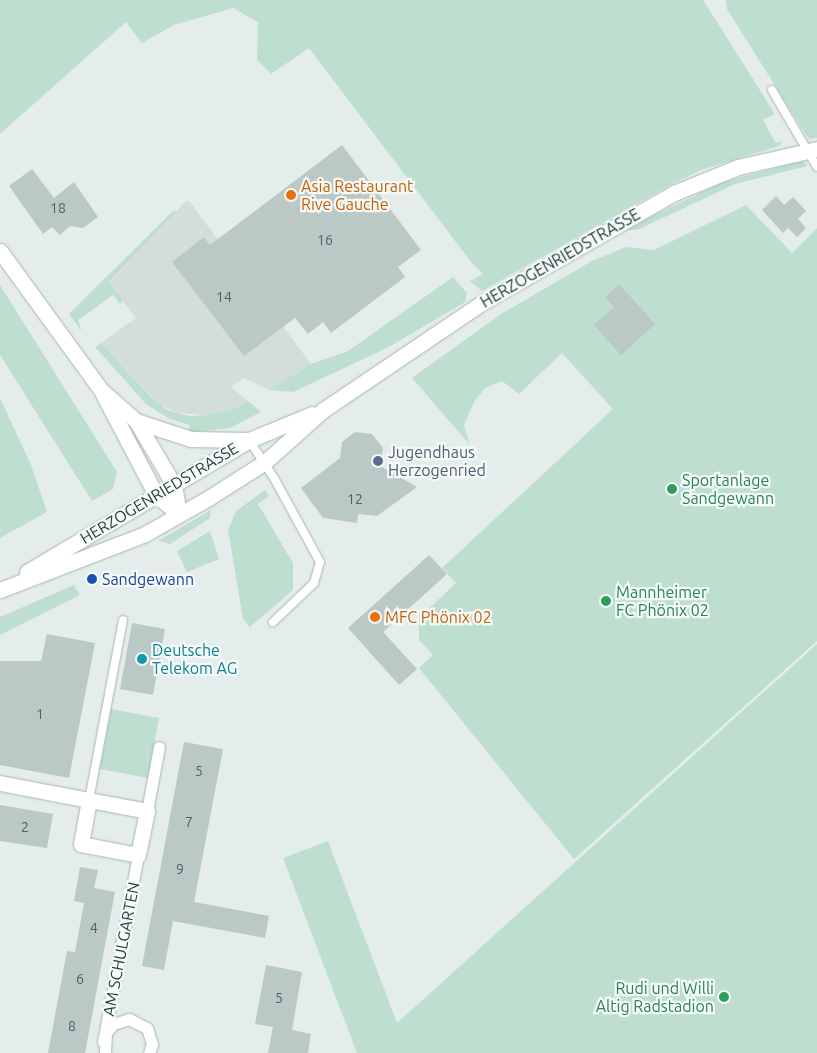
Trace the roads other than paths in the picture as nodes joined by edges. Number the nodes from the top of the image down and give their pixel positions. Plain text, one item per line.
1 (772, 90) dead end
2 (812, 150) edge
3 (817, 167) edge
4 (0, 251) edge
5 (101, 390) junction
6 (323, 410) junction
7 (136, 421) junction
8 (249, 440) junction
9 (265, 462) junction
10 (174, 485) junction
11 (156, 495) junction
12 (179, 514) junction
13 (0, 589) edge
14 (123, 620) dead end
15 (273, 622) dead end
16 (159, 747) dead end
17 (0, 784) edge
18 (89, 800) junction
19 (146, 811) junction
20 (138, 855) junction
21 (104, 1048) edge
22 (149, 1053) edge

1 - 2 lane
2 - 3 lane
2 - 6 street, HERZOGENRIEDSTRASSE
4 - 5 street
5 - 7 street
5 - 11 street
6 - 8 street, HERZOGENRIEDSTRASSE
6 - 9 street, HERZOGENRIEDSTRASSE
7 - 8 street
7 - 10 street
8 - 9 lane
8 - 10 street, HERZOGENRIEDSTRASSE
9 - 12 street, HERZOGENRIEDSTRASSE
9 - 15 lane
10 - 11 street, HERZOGENRIEDSTRASSE
10 - 12 street
11 - 12 street
11 - 13 street, HERZOGENRIEDSTRASSE
12 - 13 street, HERZOGENRIEDSTRASSE
14 - 18 lane
16 - 19 street, AM SCHULGARTEN
17 - 18 street
18 - 19 street
18 - 20 street
19 - 20 street, AM SCHULGARTEN
20 - 21 street, AM SCHULGARTEN
21 - 22 street

